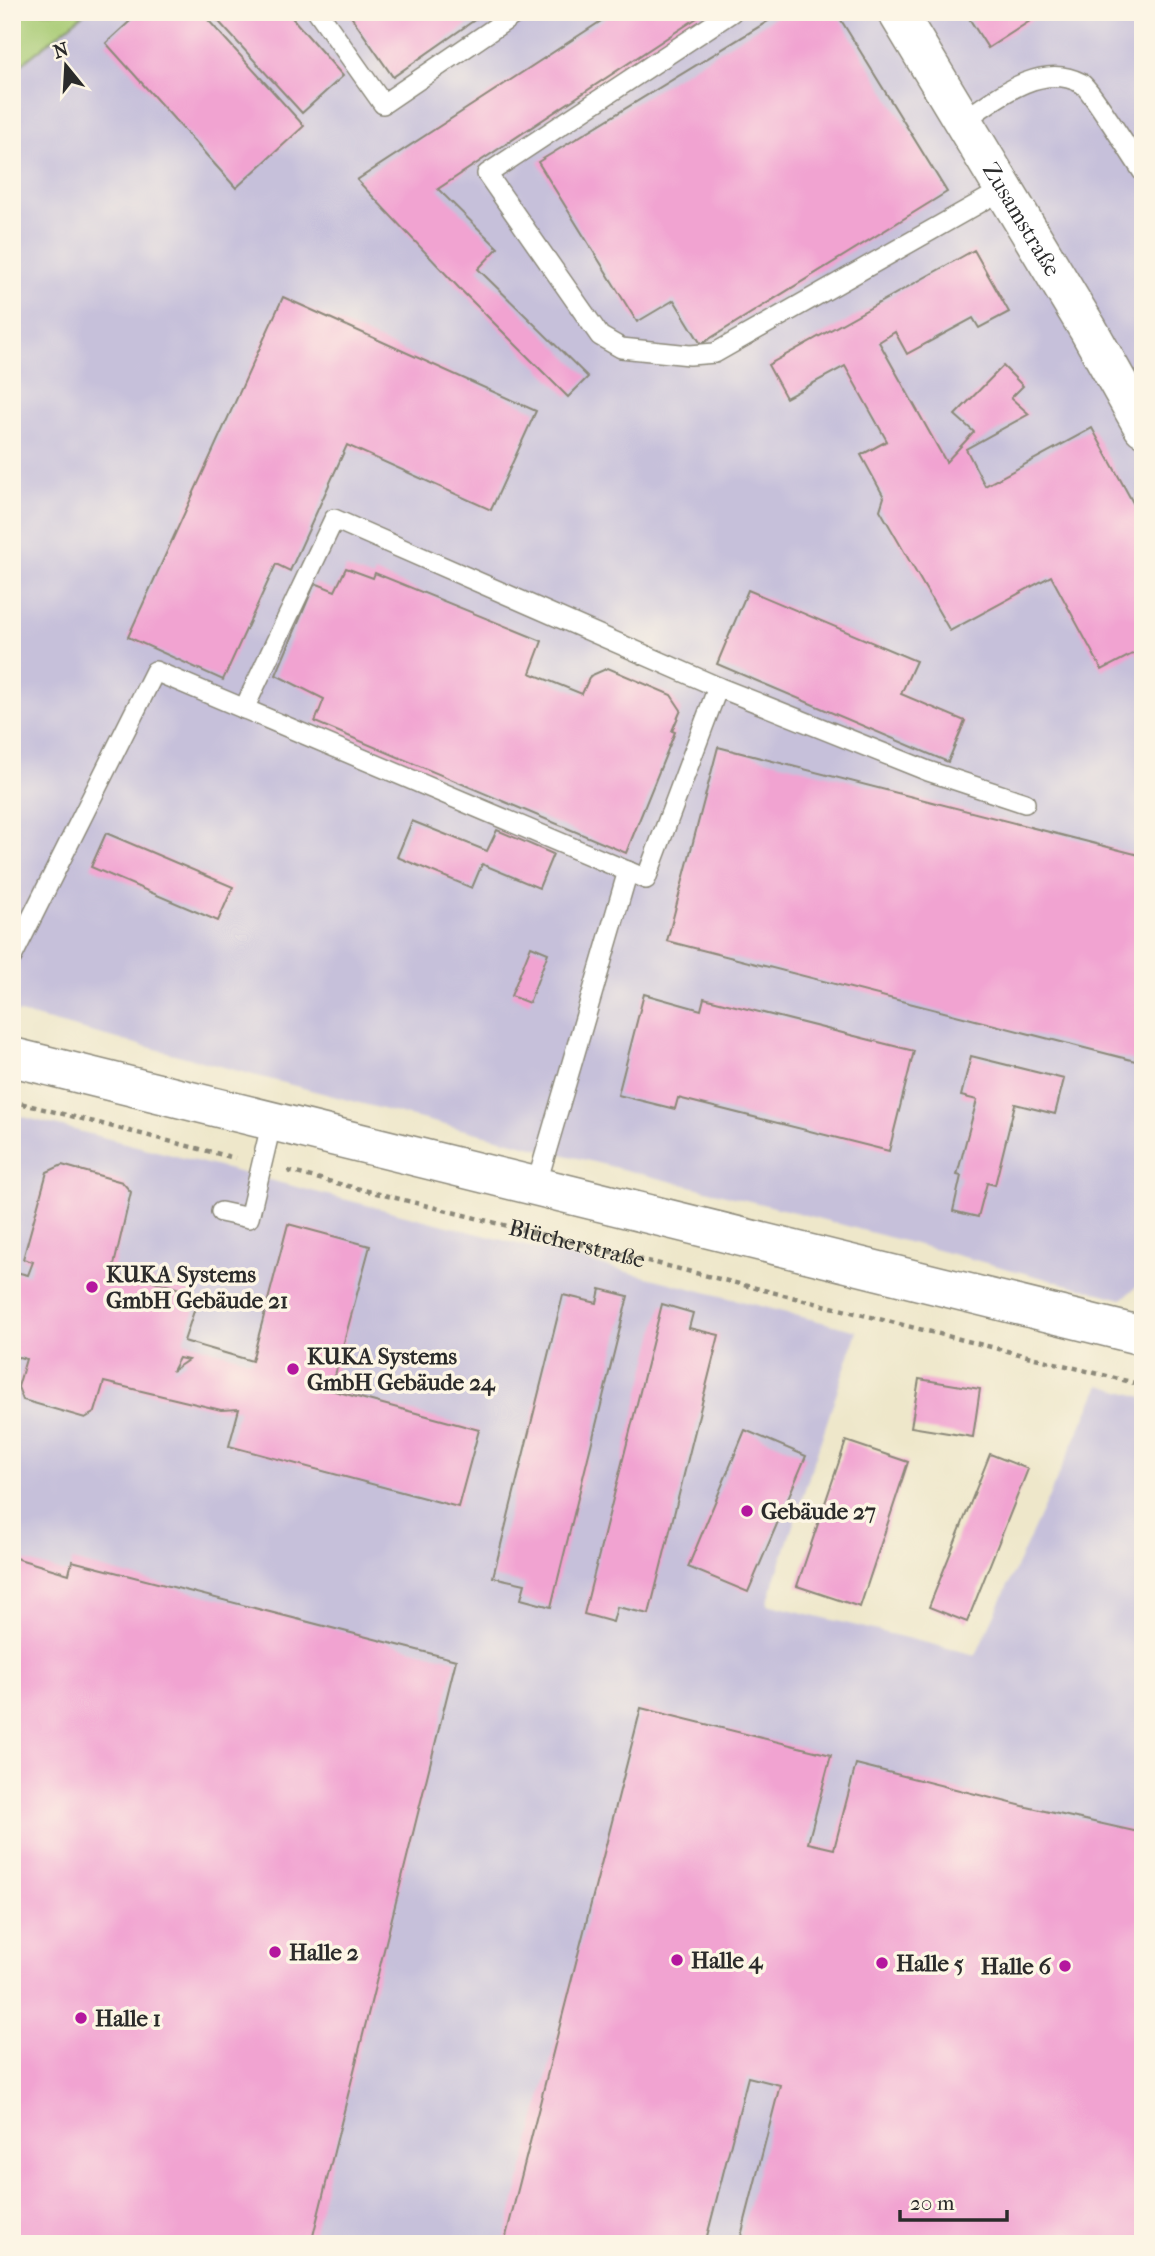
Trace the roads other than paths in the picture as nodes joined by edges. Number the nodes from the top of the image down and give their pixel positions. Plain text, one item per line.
1 (318, 12) edge
2 (518, 12) edge
3 (732, 12) edge
4 (897, 12) edge
5 (962, 121) junction
6 (1143, 172) edge
7 (1004, 189) junction
8 (1143, 426) edge
9 (719, 687) junction
10 (244, 709) junction
11 (1025, 803) dead end
12 (628, 871) junction
13 (12, 957) edge
14 (12, 1057) edge
15 (272, 1121) junction
16 (536, 1186) junction
17 (221, 1212) dead end
18 (1143, 1336) edge

1 - 2 lane
3 - 7 lane
4 - 5 main road, Zusamstraße
5 - 6 lane
5 - 7 main road, Zusamstraße
7 - 8 main road, Zusamstraße
9 - 10 lane
9 - 11 lane
9 - 12 lane
10 - 12 lane
10 - 13 lane
12 - 16 lane
14 - 15 main road, Blücherstraße
15 - 16 main road, Blücherstraße
15 - 17 lane
16 - 18 main road, Blücherstraße

